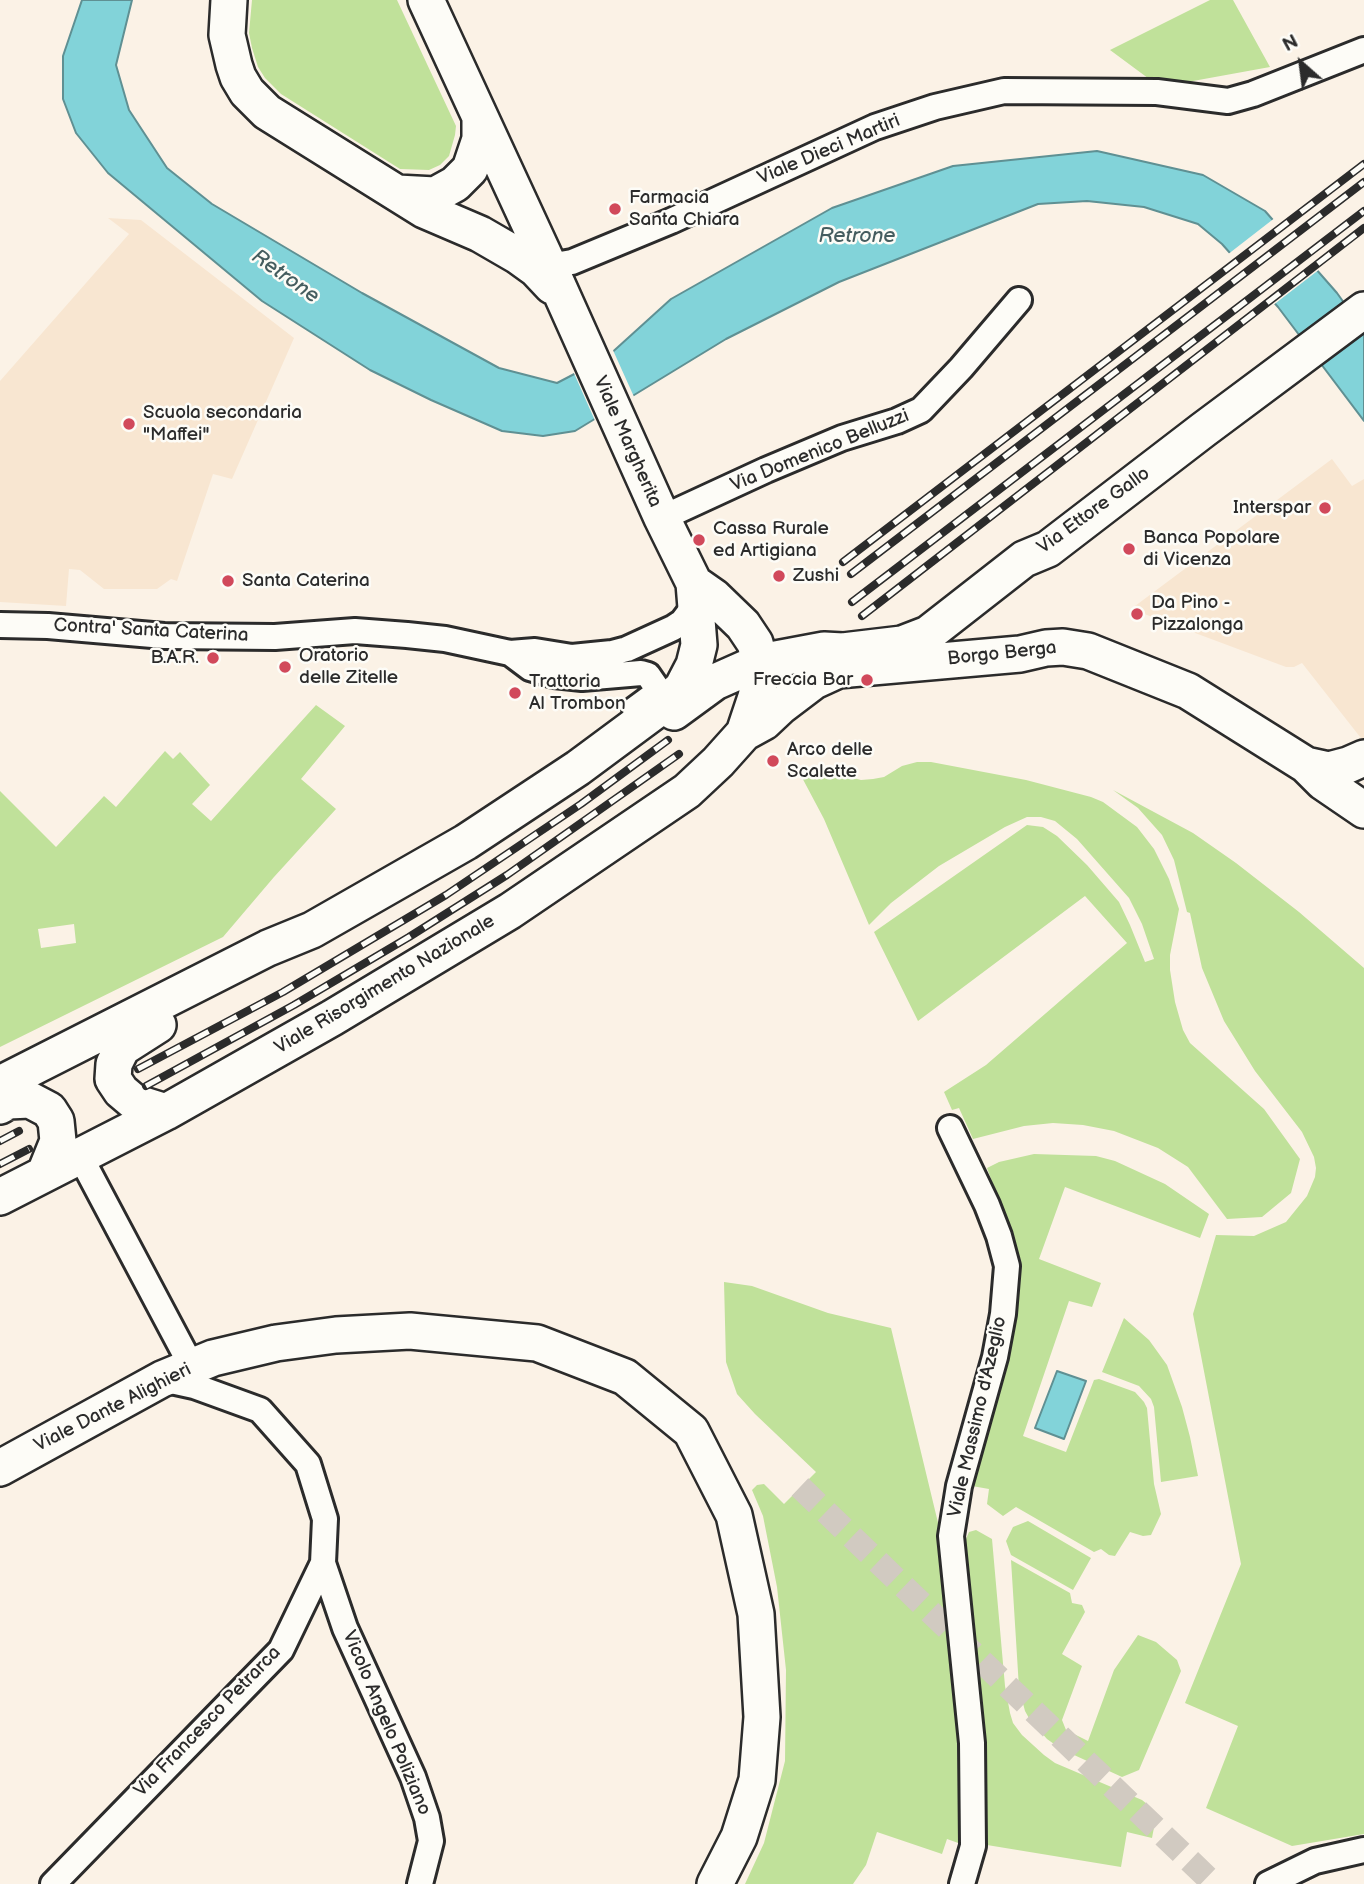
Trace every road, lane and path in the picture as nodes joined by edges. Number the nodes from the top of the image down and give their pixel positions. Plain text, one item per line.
1 (229, 0) edge
2 (426, 0) edge
3 (1364, 50) edge
4 (480, 117) junction
5 (397, 193) junction
6 (549, 266) junction
7 (1019, 300) dead end
8 (566, 305) junction
9 (1363, 311) edge
10 (662, 518) junction
11 (1048, 549) junction
12 (694, 594) junction
13 (0, 625) edge
14 (1046, 648) junction
15 (510, 653) junction
16 (760, 662) junction
17 (744, 733) junction
18 (1364, 758) edge
19 (1306, 765) junction
20 (578, 768) junction
21 (1364, 770) edge
22 (1364, 780) edge
23 (1364, 810) edge
24 (312, 930) junction
25 (0, 1084) edge
26 (0, 1106) edge
27 (166, 1112) junction
28 (950, 1128) dead end
29 (80, 1156) junction
30 (45, 1173) junction
31 (0, 1197) edge
32 (177, 1373) junction
33 (0, 1468) edge
34 (323, 1563) junction
35 (1364, 1850) edge
36 (53, 1884) edge
37 (420, 1884) edge
38 (715, 1884) edge
39 (962, 1884) edge
40 (1268, 1884) edge

1 - 5 main road, Viale Margherita
2 - 4 main road, Viale Margherita
3 - 6 street, Viale Dieci Martiri
4 - 5 main road, Viale Margherita
4 - 6 main road, Viale Margherita
5 - 8 main road, Viale Margherita
6 - 8 main road, Viale Margherita
7 - 10 street, Via Domenico Belluzzi
8 - 10 main road, Viale Margherita
9 - 11 main road, Via Ettore Gallo
10 - 12 main road, Viale Margherita
11 - 14 main road
11 - 16 main road, Via Ettore Gallo
12 - 15 street, Contra' Santa Caterina
12 - 16 main road, Viale Margherita
12 - 20 main road, Viale Margherita
13 - 15 street, Contra' Santa Caterina
14 - 17 main road, Borgo Berga
14 - 19 main road, Borgo Berga
15 - 20 street, Contra' Santa Caterina
16 - 17 main road
16 - 20 main road, Via Ettore Gallo
17 - 27 main road, Viale Risorgimento Nazionale
18 - 19 main road, Borgo Berga
19 - 23 main road, Borgo Berga
20 - 24 main road
21 - 22 main road
24 - 25 main road
24 - 27 main road
26 - 30 main road
27 - 29 main road, Viale Risorgimento Nazionale
28 - 39 street, Viale Massimo d'Azeglio
29 - 30 main road, Viale Risorgimento Nazionale
29 - 32 street
30 - 31 main road, Viale Risorgimento Nazionale
32 - 33 main road, Viale Dante Alighieri
32 - 34 street, Via Francesco Petrarca
32 - 38 main road, Viale Dante Alighieri
34 - 36 street, Via Francesco Petrarca
34 - 37 street, Vicolo Angelo Poliziano
35 - 40 street

